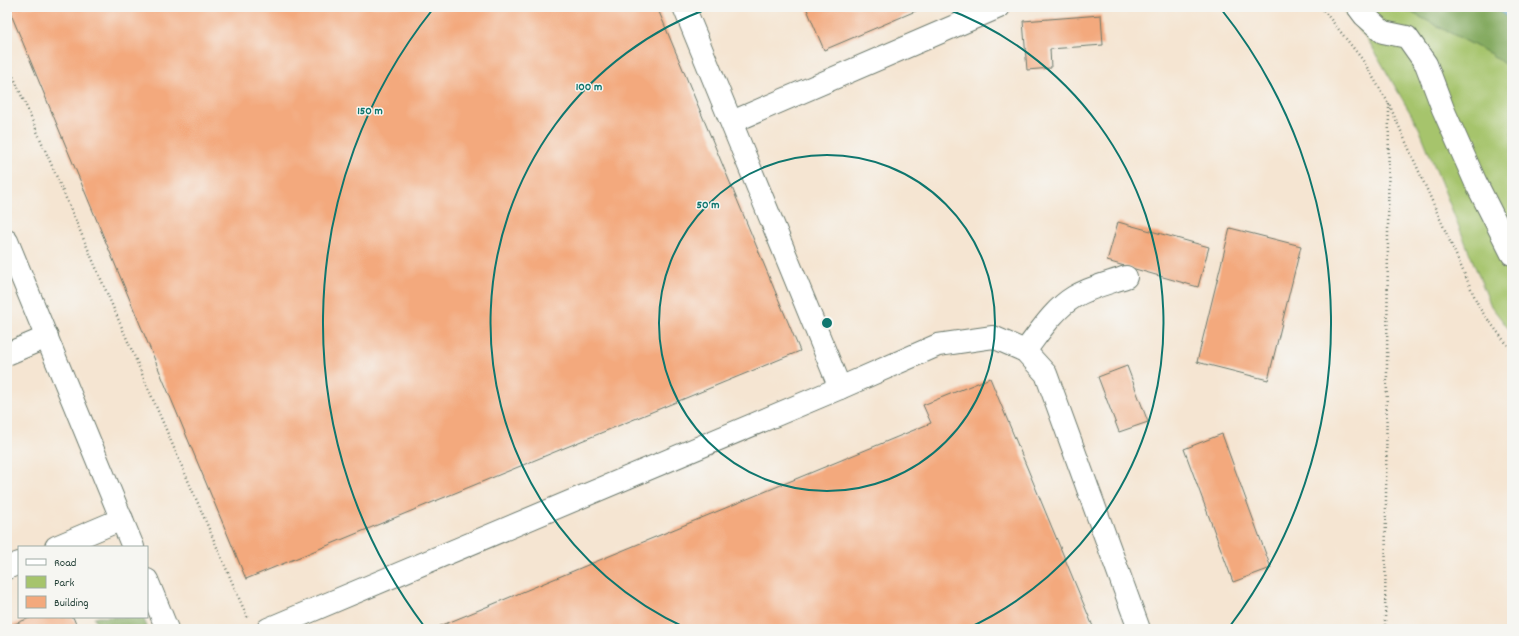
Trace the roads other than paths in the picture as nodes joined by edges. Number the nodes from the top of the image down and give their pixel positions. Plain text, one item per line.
1 (684, 7) edge
2 (999, 7) edge
3 (1358, 7) edge
4 (732, 122) junction
5 (7, 241) edge
6 (1512, 254) edge
7 (1126, 277) dead end
8 (47, 337) junction
9 (1025, 351) junction
10 (7, 354) edge
11 (840, 388) junction
12 (122, 519) junction
13 (58, 546) edge
14 (133, 546) edge
15 (18, 563) edge
16 (7, 568) edge
17 (148, 582) edge
18 (258, 625) edge
19 (167, 629) edge
20 (1139, 629) edge

1 - 4 street
2 - 4 street
3 - 6 street
4 - 11 street
5 - 8 street
7 - 9 street
8 - 10 street
8 - 12 street
9 - 11 street
9 - 20 street
11 - 18 street
12 - 13 street
12 - 14 street
15 - 16 street
17 - 19 street

